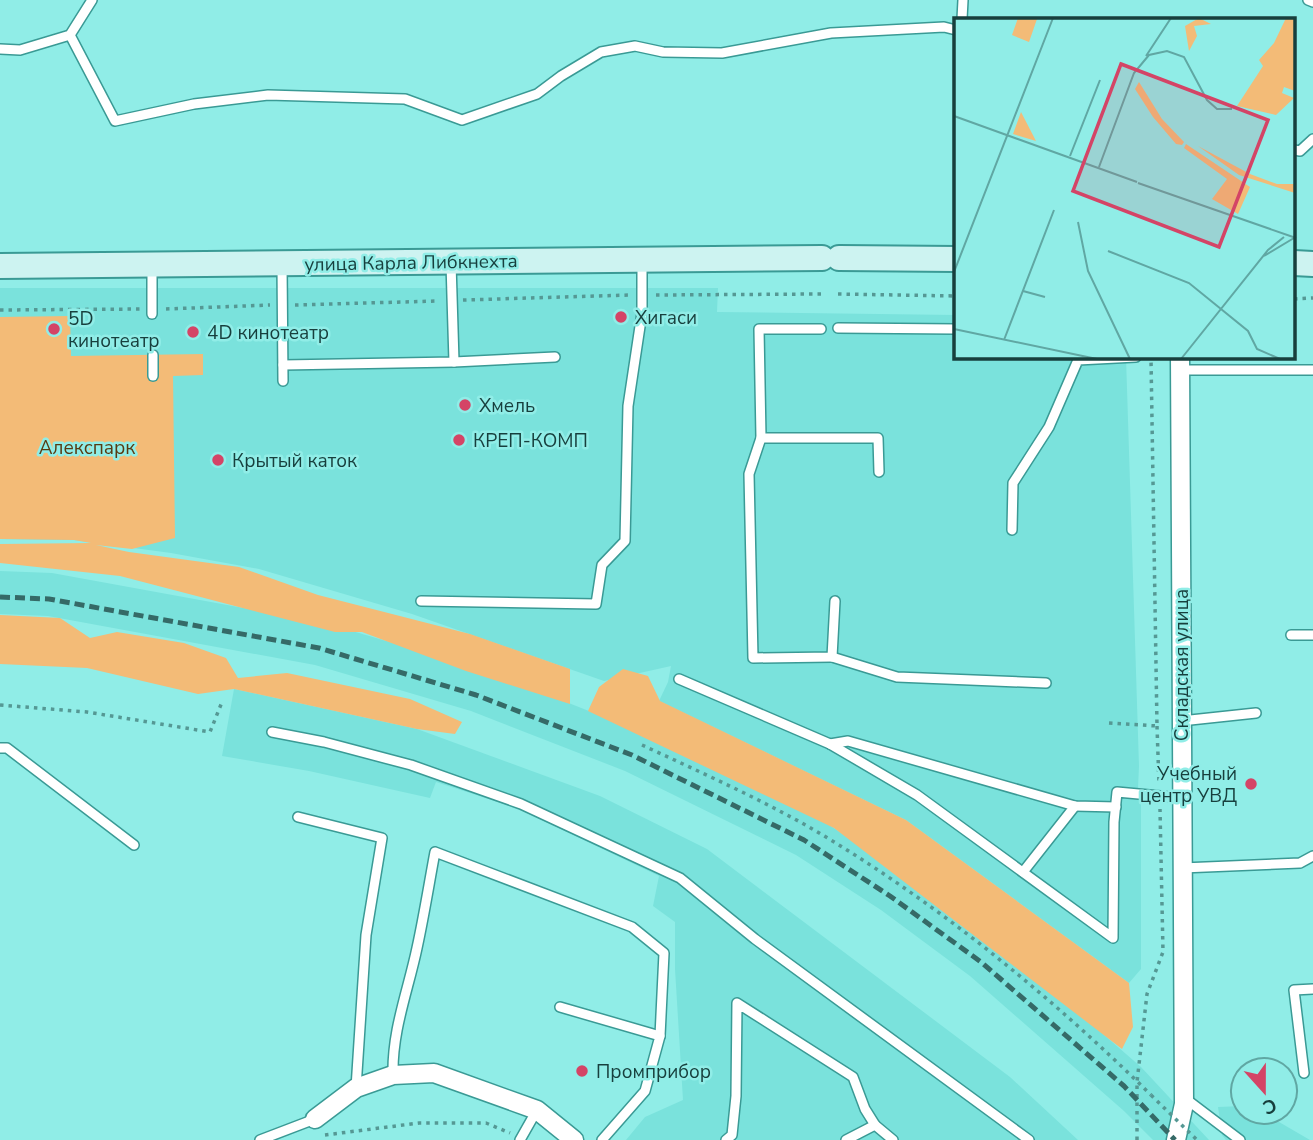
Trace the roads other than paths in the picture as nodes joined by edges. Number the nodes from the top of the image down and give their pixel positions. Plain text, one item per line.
1 (92, 0) edge
2 (963, 0) edge
3 (1308, 0) edge
4 (1313, 2) edge
5 (962, 18) edge
6 (954, 30) edge
7 (70, 35) junction
8 (0, 49) edge
9 (1313, 139) edge
10 (1296, 150) edge
11 (954, 259) edge
12 (642, 260) junction
13 (451, 262) junction
14 (282, 263) junction
15 (152, 265) junction
16 (0, 266) edge
17 (152, 312) road end
18 (838, 328) dead end
19 (821, 329) dead end
20 (954, 329) edge
21 (153, 355) dead end
22 (555, 357) dead end
23 (1076, 359) edge
24 (454, 362) junction
25 (1180, 364) edge
26 (283, 365) junction
27 (1313, 370) edge
28 (153, 376) dead end
29 (283, 380) dead end
30 (761, 438) junction
31 (879, 472) dead end
32 (1012, 530) dead end
33 (421, 601) dead end
34 (835, 601) dead end
35 (1291, 635) dead end
36 (1313, 635) edge
37 (832, 657) junction
38 (679, 679) dead end
39 (1046, 683) dead end
40 (1256, 713) dead end
41 (1181, 721) junction
42 (272, 732) dead end
43 (830, 744) junction
44 (0, 748) edge
45 (1182, 797) junction
46 (1075, 806) junction
47 (1116, 807) junction
48 (298, 817) dead end
49 (134, 845) dead end
50 (1313, 856) edge
51 (1182, 868) junction
52 (1023, 872) junction
53 (1313, 989) edge
54 (560, 1007) dead end
55 (660, 1037) junction
56 (1304, 1073) dead end
57 (393, 1075) junction
58 (356, 1088) junction
59 (1184, 1098) junction
60 (537, 1110) junction
61 (875, 1125) junction
62 (316, 1128) joint
63 (520, 1139) edge
64 (260, 1140) edge
65 (574, 1140) edge
66 (601, 1140) edge
67 (726, 1140) edge
68 (846, 1140) edge
69 (893, 1140) edge
70 (1029, 1140) edge
71 (1176, 1140) edge
72 (1240, 1140) edge

1 - 7 lane
2 - 5 lane
3 - 4 lane
6 - 7 lane
7 - 8 lane
9 - 10 lane
11 - 12 main road, улица Карла Либкнехта
12 - 13 main road, улица Карла Либкнехта
12 - 33 lane
13 - 14 main road, улица Карла Либкнехта
13 - 24 lane
14 - 15 main road, улица Карла Либкнехта
14 - 26 lane
15 - 16 main road, улица Карла Либкнехта
15 - 17 lane
18 - 20 lane
19 - 30 lane
21 - 28 lane
22 - 24 lane
23 - 32 lane
24 - 26 lane
25 - 27 lane
25 - 41 street, Складская улица
26 - 29 lane
30 - 31 lane
30 - 37 lane
34 - 37 lane
35 - 36 lane
37 - 39 lane
38 - 43 lane
40 - 41 lane
41 - 45 street, Складская улица
42 - 70 lane
43 - 46 lane
43 - 52 lane
44 - 49 lane
45 - 47 lane
45 - 51 street, Складская улица
46 - 47 lane
46 - 52 lane
47 - 52 lane
48 - 58 lane
50 - 51 lane
51 - 59 street, Складская улица
53 - 56 lane
54 - 55 lane
55 - 57 lane
55 - 66 lane
57 - 58 street
57 - 60 street
58 - 62 street
59 - 71 street, Складская улица
59 - 72 lane
60 - 63 lane
60 - 65 street
61 - 67 lane
61 - 68 lane
61 - 69 lane
62 - 64 lane

